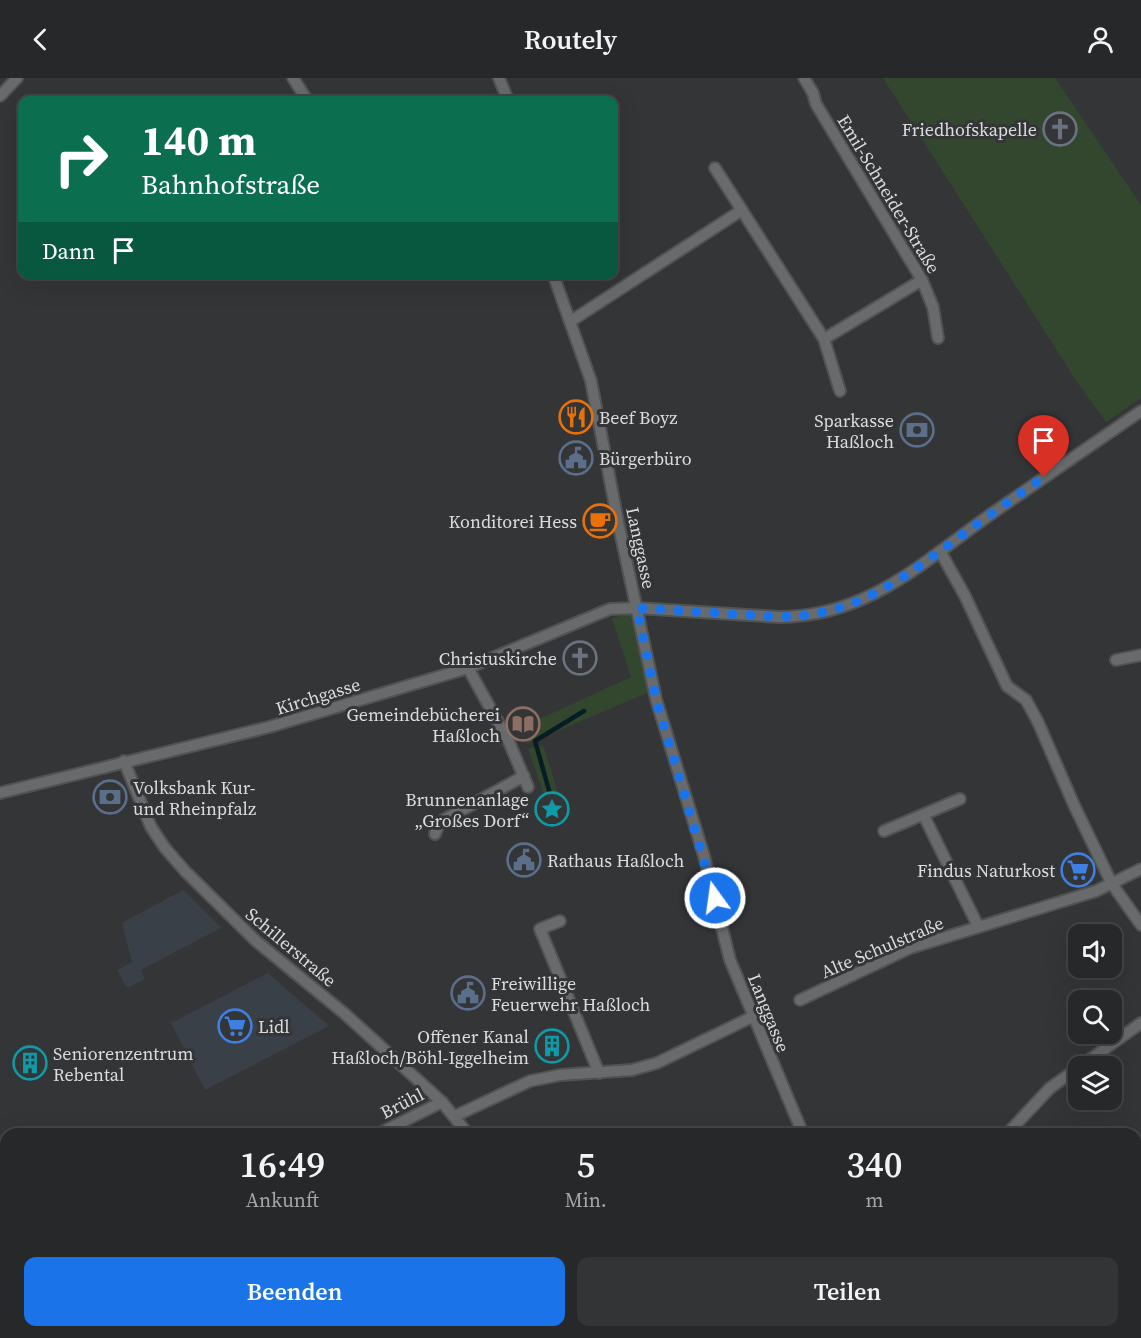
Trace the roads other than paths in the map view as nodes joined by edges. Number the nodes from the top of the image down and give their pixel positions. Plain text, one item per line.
1 (17, 78) edge
2 (293, 78) edge
3 (499, 78) edge
4 (804, 78) edge
5 (0, 96) edge
6 (304, 96) edge
7 (506, 96) edge
8 (715, 168) dead end
9 (742, 210) junction
10 (555, 279) edge
11 (922, 280) junction
12 (571, 321) junction
13 (938, 338) dead end
14 (824, 339) junction
15 (840, 391) dead end
16 (1141, 411) edge
17 (940, 551) junction
18 (637, 608) junction
19 (1141, 655) edge
20 (1116, 660) dead end
21 (468, 668) junction
22 (124, 761) junction
23 (524, 776) junction
24 (528, 787) dead end
25 (0, 792) edge
26 (960, 799) dead end
27 (924, 816) junction
28 (884, 831) dead end
29 (435, 834) dead end
30 (1141, 869) edge
31 (1112, 884) junction
32 (560, 921) dead end
33 (1141, 925) edge
34 (978, 926) junction
35 (800, 1000) dead end
36 (752, 1017) junction
37 (1141, 1023) edge
38 (599, 1073) junction
39 (442, 1102) junction
40 (455, 1116) junction
41 (390, 1128) edge
42 (464, 1128) edge
43 (800, 1128) edge
44 (1013, 1128) edge

1 - 5 street
2 - 6 street
3 - 7 street
4 - 11 street, Emil-Schneider-Straße
8 - 9 street
9 - 12 street
9 - 14 street
10 - 12 street, Langgasse
11 - 13 street, Emil-Schneider-Straße
11 - 14 street
12 - 18 street, Langgasse
14 - 15 street
16 - 17 street, Kirchgasse
17 - 18 street, Kirchgasse
17 - 31 street
18 - 21 street, Kirchgasse
18 - 36 street, Langgasse
19 - 20 street
21 - 22 street, Kirchgasse
21 - 23 street
22 - 25 street, Kirchgasse
22 - 39 street, Schillerstraße
23 - 24 street
23 - 29 street
26 - 27 street
27 - 28 street
27 - 34 street
30 - 31 street, Alte Schulstraße
31 - 33 street
31 - 34 street, Alte Schulstraße
32 - 38 street
34 - 35 street, Alte Schulstraße
36 - 38 street
36 - 43 street, Langgasse
37 - 44 street
38 - 40 street
39 - 40 street, Schillerstraße
39 - 41 street, Brühl
40 - 42 street, Schillerstraße

